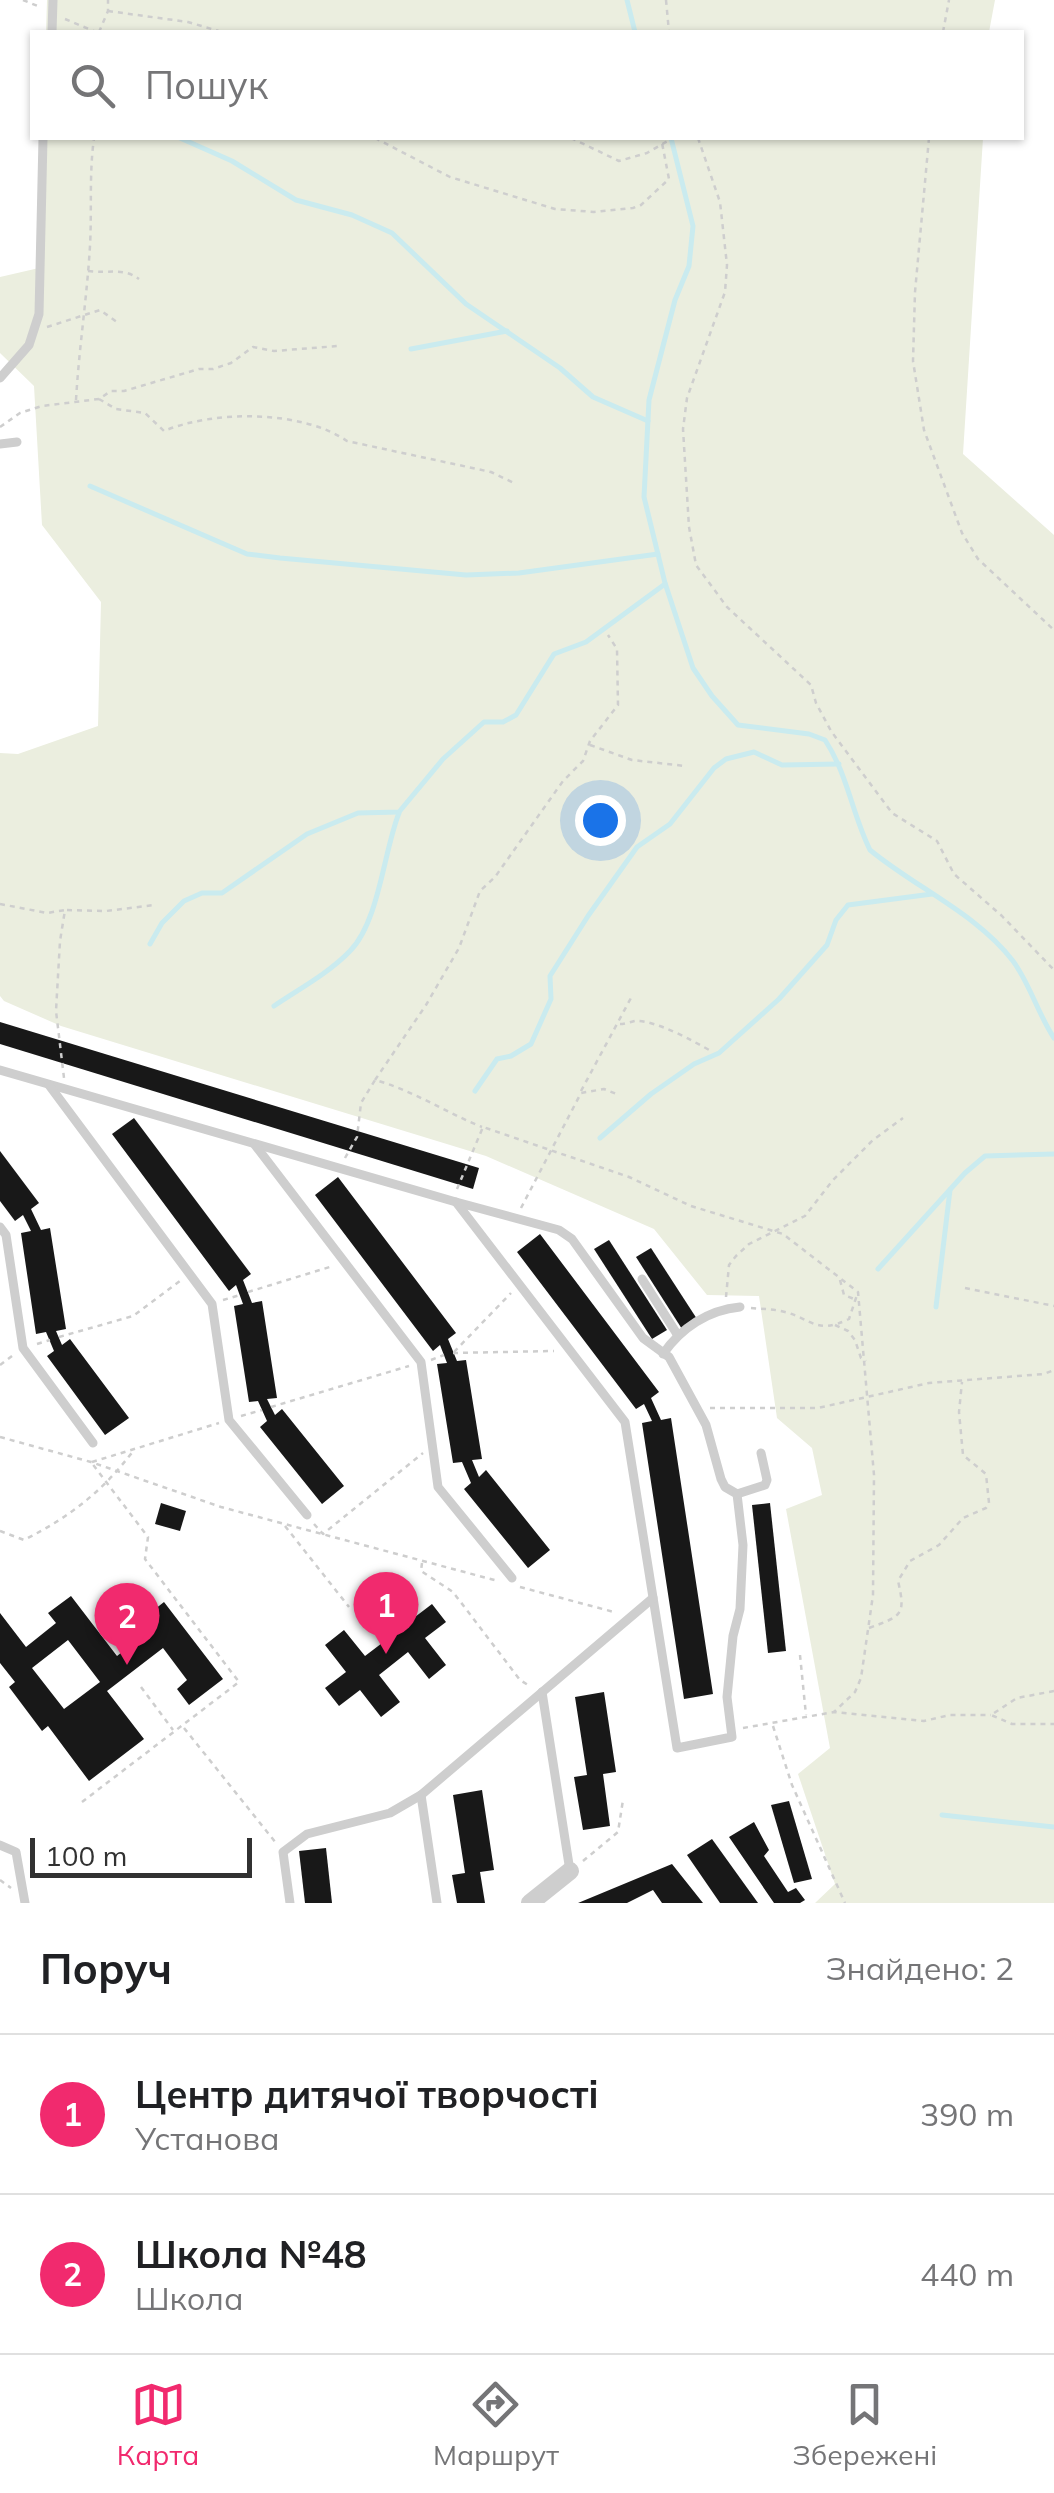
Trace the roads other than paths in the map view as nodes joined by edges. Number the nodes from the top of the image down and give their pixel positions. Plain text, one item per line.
1 (53, 0) edge
2 (52, 30) edge
3 (44, 140) edge
4 (0, 378) edge
5 (17, 442) dead end
6 (0, 444) edge
7 (0, 1070) edge
8 (54, 1087) junction
9 (255, 1145) junction
10 (454, 1201) junction
11 (0, 1227) edge
12 (642, 1278) dead end
13 (740, 1307) road end
14 (676, 1334) junction
15 (663, 1354) junction
16 (94, 1443) dead end
17 (760, 1453) dead end
18 (737, 1494) junction
19 (307, 1515) dead end
20 (512, 1578) dead end
21 (653, 1598) junction
22 (542, 1692) junction
23 (421, 1795) junction
24 (0, 1845) edge
25 (570, 1871) joint
26 (25, 1903) edge
27 (290, 1903) edge
28 (438, 1903) edge
29 (530, 1903) edge

1 - 2 lane
3 - 4 lane
5 - 6 lane
7 - 8 lane
8 - 9 lane
8 - 19 lane
9 - 10 lane
9 - 20 lane
10 - 15 lane
10 - 21 lane
11 - 16 lane
12 - 14 lane
13 - 14 lane
14 - 15 lane
15 - 18 lane
17 - 18 lane
18 - 21 lane
21 - 22 lane
22 - 23 lane
22 - 25 lane
23 - 27 lane
23 - 28 lane
24 - 26 lane
25 - 29 street

